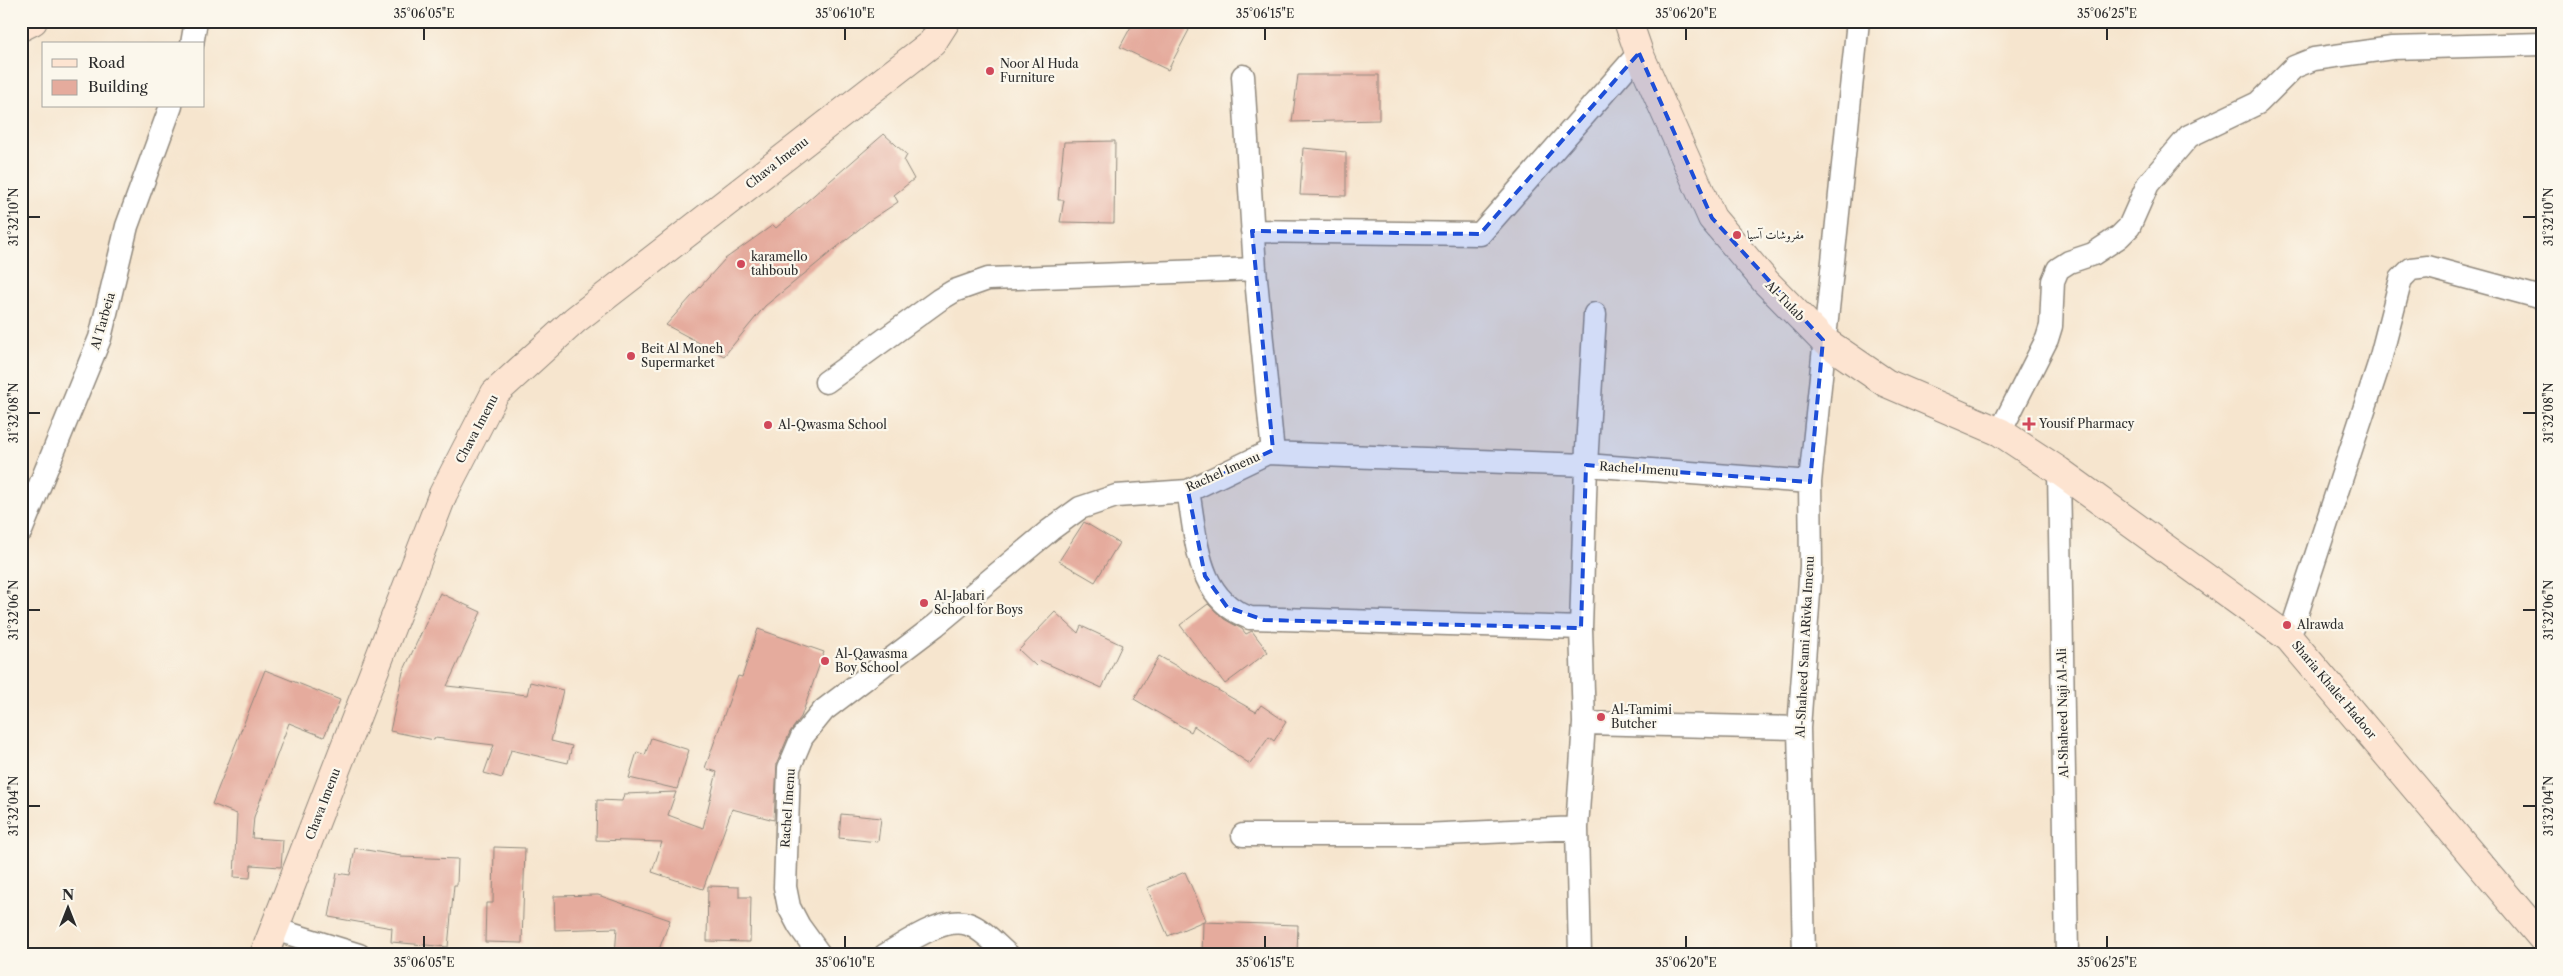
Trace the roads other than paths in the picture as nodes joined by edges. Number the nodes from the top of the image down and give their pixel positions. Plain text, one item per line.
1 (33, 21) edge
2 (196, 21) edge
3 (946, 21) edge
4 (1628, 21) edge
5 (1858, 21) edge
6 (21, 27) edge
7 (192, 42) edge
8 (2542, 44) edge
9 (1639, 52) junction
10 (1243, 76) dead end
11 (170, 108) edge
12 (1252, 231) junction
13 (1255, 269) junction
14 (2542, 298) edge
15 (1596, 314) dead end
16 (1823, 340) junction
17 (826, 382) dead end
18 (2000, 432) junction
19 (1273, 452) junction
20 (1586, 465) junction
21 (2059, 471) junction
22 (1810, 482) junction
23 (1188, 491) junction
24 (21, 530) edge
25 (1581, 628) junction
26 (2289, 638) junction
27 (1584, 724) junction
28 (1799, 728) junction
29 (1577, 828) junction
30 (1243, 835) dead end
31 (274, 929) junction
32 (2542, 938) edge
33 (264, 955) edge
34 (359, 955) edge
35 (820, 955) edge
36 (885, 955) edge
37 (1008, 955) edge
38 (1580, 955) edge
39 (1804, 955) edge
40 (2067, 955) edge

1 - 6 street
2 - 7 street
3 - 31 street, Chava Imenu
4 - 9 street, Al-Tulab
5 - 16 street, Al-Shaheed Sami ARivka Imenu
8 - 18 street
9 - 12 street
9 - 16 street, Al-Tulab
10 - 12 street
11 - 24 street, Al Tarbeia
12 - 13 street
13 - 17 street
13 - 19 street
14 - 26 street
15 - 20 street
16 - 18 street, Al-Tulab
16 - 22 street, Al-Shaheed Sami ARivka Imenu
18 - 21 street, Al-Tulab
19 - 20 street, Rachel Imenu
19 - 23 street, Rachel Imenu
20 - 22 street, Rachel Imenu
20 - 25 street
21 - 26 street, Sharia Khalet Hadoor
21 - 40 street, Al-Shaheed Naji Al-Ali
22 - 28 street, Al-Shaheed Sami ARivka Imenu
23 - 25 street
23 - 35 street, Rachel Imenu
25 - 27 street
26 - 32 street, Sharia Khalet Hadoor
27 - 28 street
27 - 29 street
28 - 39 street, Al-Shaheed Sami ARivka Imenu
29 - 30 street
29 - 38 street
31 - 33 street, Chava Imenu
31 - 34 street
36 - 37 street

